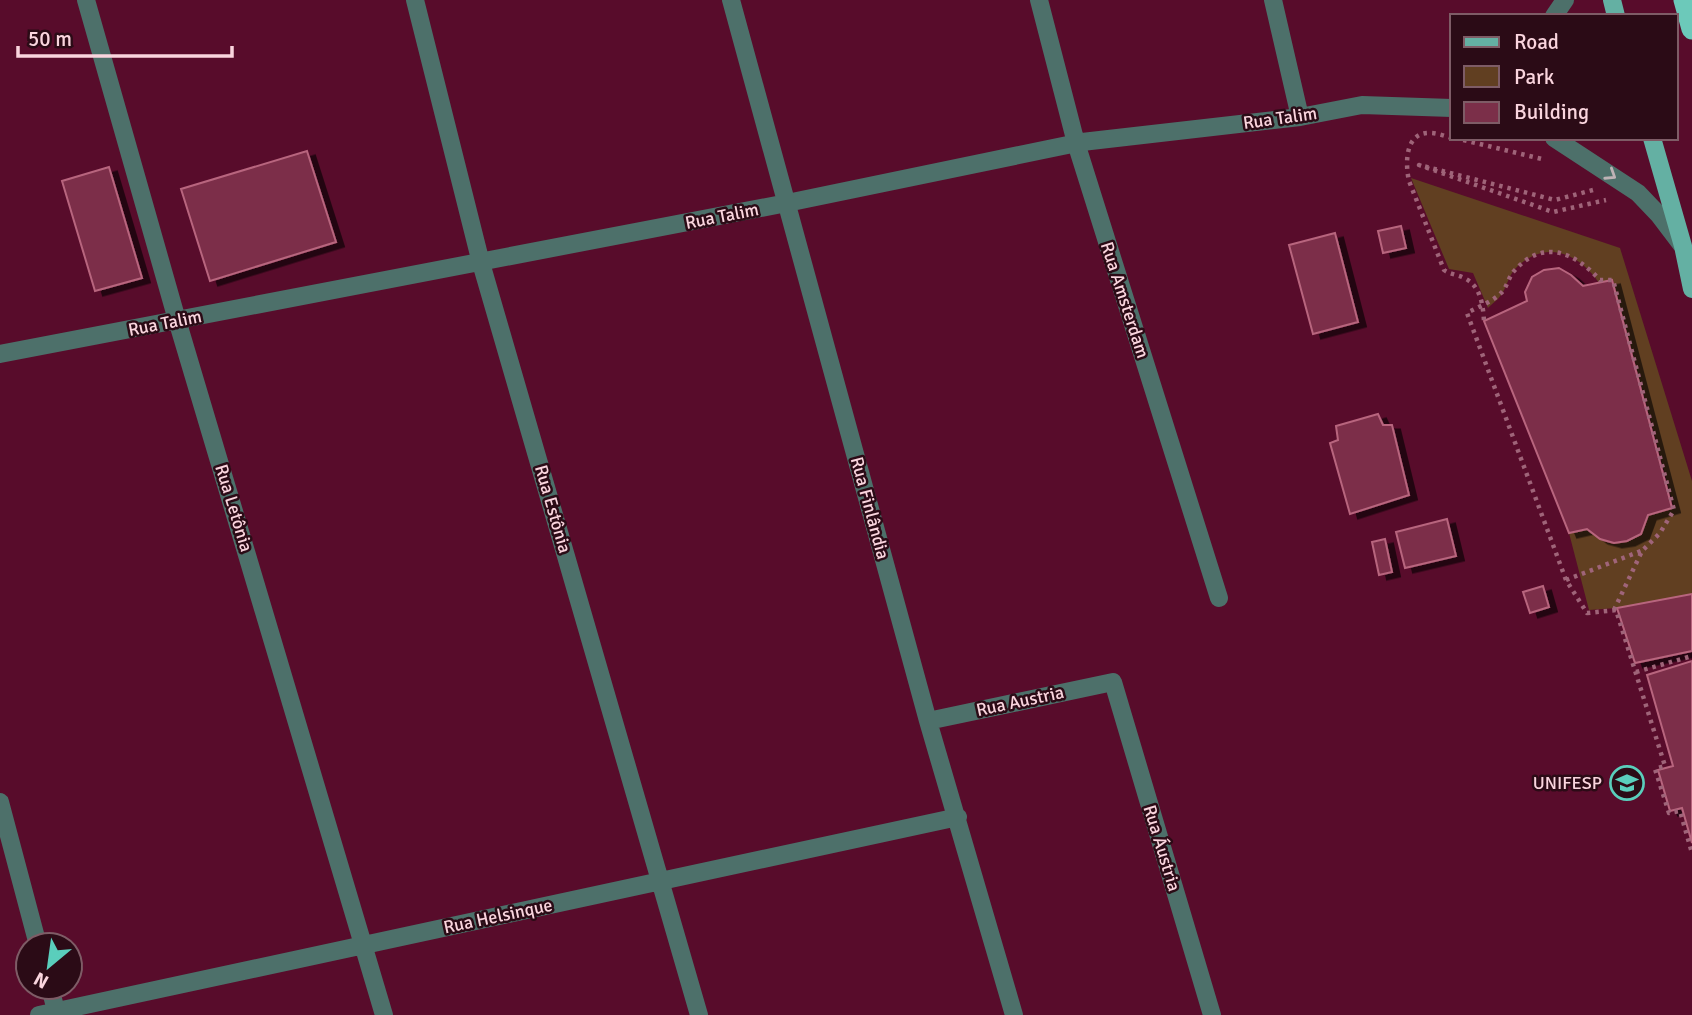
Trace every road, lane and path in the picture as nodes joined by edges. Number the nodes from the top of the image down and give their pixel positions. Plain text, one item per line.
1 (86, 0) edge
2 (415, 0) edge
3 (731, 0) edge
4 (1039, 0) edge
5 (1273, 0) edge
6 (1684, 0) edge
7 (1692, 29) edge
8 (1450, 105) edge
9 (1300, 117) junction
10 (1450, 137) edge
11 (1463, 140) edge
12 (1557, 140) edge
13 (1653, 140) edge
14 (1076, 143) junction
15 (1549, 160) dead end
16 (1590, 181) dead end
17 (1605, 187) dead end
18 (1638, 193) junction
19 (1604, 201) junction
20 (787, 203) junction
21 (1683, 246) junction
22 (481, 262) junction
23 (1692, 289) edge
24 (1483, 304) junction
25 (177, 320) junction
26 (1484, 321) dead end
27 (0, 354) edge
28 (1642, 551) junction
29 (1566, 580) junction
30 (1219, 598) dead end
31 (1615, 610) junction
32 (1692, 656) edge
33 (1636, 672) junction
34 (1112, 682) joint
35 (928, 721) junction
36 (0, 802) edge
37 (958, 817) junction
38 (1692, 853) edge
39 (662, 882) junction
40 (34, 931) edge
41 (364, 943) junction
42 (51, 1014) edge
43 (384, 1015) edge
44 (699, 1015) edge
45 (1014, 1015) edge
46 (1212, 1015) edge

1 - 25 street, Rua Letônia
2 - 22 street, Rua Estônia
3 - 20 street, Rua Finlândia
4 - 14 street, Rua Amsterdam
5 - 9 street
6 - 7 highway
8 - 9 street, Rua Talim
9 - 14 street, Rua Talim
10 - 24 path
11 - 15 path
12 -> 18 street
13 - 21 main road
14 - 20 street, Rua Talim
14 - 30 street, Rua Amsterdam
16 - 19 path
17 - 19 path
18 - 19 path
18 - 21 street
20 - 22 street, Rua Talim
20 - 35 street, Rua Finlândia
21 - 23 main road
22 - 25 street, Rua Talim
22 - 39 street, Rua Estônia
24 - 26 path
24 - 28 path
24 - 29 path
25 - 27 street, Rua Talim
25 - 41 street, Rua Letônia
28 - 29 path
28 - 31 path
29 - 31 path
31 - 33 path
32 - 33 path
33 - 38 path
34 - 35 street, Rua Austria
34 - 46 street, Rua Áustria
35 - 37 street, Rua Finlândia
36 - 40 street
37 - 39 street, Rua Helsinque
37 - 45 street, Rua Finlândia
39 - 41 street, Rua Helsinque
39 - 44 street, Rua Estônia
41 - 42 street, Rua Helsinque
41 - 43 street, Rua Letônia

